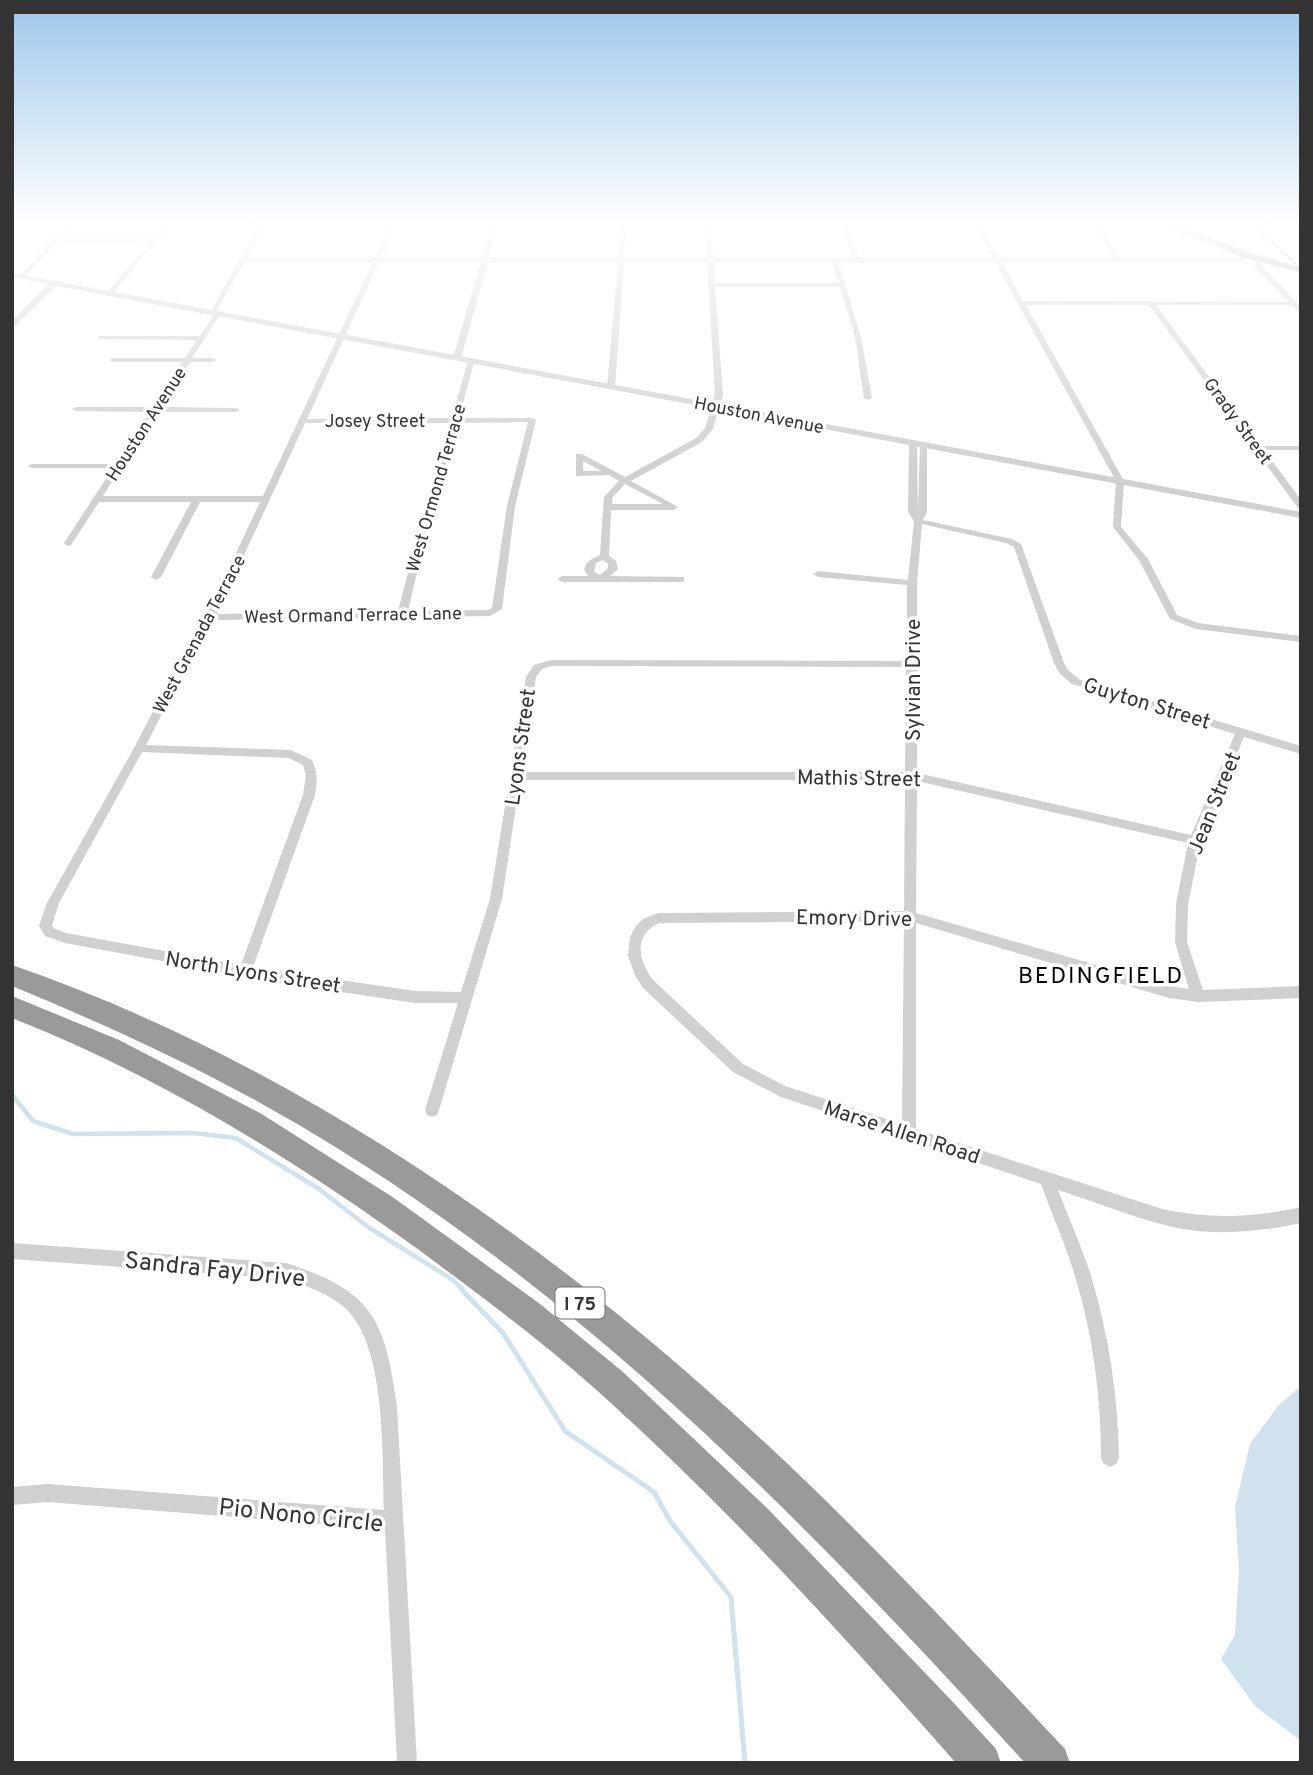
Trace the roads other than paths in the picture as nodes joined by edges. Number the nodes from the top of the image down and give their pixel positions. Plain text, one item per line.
1 (30, 308) edge
2 (186, 308) edge
3 (218, 308) edge
4 (355, 308) edge
5 (471, 308) edge
6 (618, 308) edge
7 (713, 308) edge
8 (849, 308) edge
9 (1024, 308) edge
10 (1155, 308) edge
11 (215, 313) junction
12 (12, 326) edge
13 (100, 337) dead end
14 (341, 337) junction
15 (202, 338) junction
16 (457, 358) junction
17 (113, 360) dead end
18 (188, 360) junction
19 (214, 360) dead end
20 (472, 361) junction
21 (611, 387) junction
22 (868, 398) dead end
23 (715, 407) junction
24 (76, 409) dead end
25 (155, 409) junction
26 (236, 410) dead end
27 (302, 421) junction
28 (455, 421) junction
29 (919, 445) junction
30 (1258, 448) junction
31 (1301, 448) edge
32 (32, 466) dead end
33 (118, 466) junction
34 (610, 473) dead end
35 (624, 481) junction
36 (1120, 481) junction
37 (98, 499) junction
38 (197, 499) junction
39 (266, 499) junction
40 (1301, 506) edge
41 (608, 507) junction
42 (1301, 515) edge
43 (918, 520) junction
44 (68, 543) dead end
45 (604, 557) junction
46 (818, 574) dead end
47 (156, 577) dead end
48 (562, 579) dead end
49 (601, 579) junction
50 (681, 579) dead end
51 (912, 583) junction
52 (495, 612) joint
53 (401, 615) junction
54 (211, 617) junction
55 (1301, 639) edge
56 (912, 664) junction
57 (1241, 732) junction
58 (139, 748) junction
59 (1301, 750) edge
60 (516, 776) junction
61 (913, 776) junction
62 (1195, 840) junction
63 (909, 916) junction
64 (691, 918) joint
65 (45, 926) joint
66 (245, 972) junction
67 (12, 975) edge
68 (1301, 992) edge
69 (1198, 996) junction
70 (467, 998) junction
71 (12, 1007) edge
72 (432, 1110) dead end
73 (909, 1133) junction
74 (1047, 1179) junction
75 (1301, 1215) edge
76 (12, 1251) edge
77 (1110, 1458) dead end
78 (12, 1496) edge
79 (393, 1520) junction
80 (407, 1763) edge
81 (982, 1763) edge
82 (1051, 1763) edge

1 - 12 street
2 - 11 street, Houston Avenue
3 - 11 street
4 - 14 street, West Grenada Terrace
5 - 16 street
6 - 21 street
7 - 23 street
8 - 22 street
9 - 36 street
10 - 30 street, Grady Street
11 - 14 street, Houston Avenue
11 - 15 street, Houston Avenue
13 - 15 street
14 - 16 street, Houston Avenue
14 - 27 street, West Grenada Terrace
15 - 18 street, Houston Avenue
16 - 20 street, Houston Avenue
17 - 18 street
18 - 19 street
18 - 25 street, Houston Avenue
20 - 21 street, Houston Avenue
20 - 28 street, West Ormond Terrace
21 - 23 street, Houston Avenue
23 - 29 street, Houston Avenue
23 - 35 street
24 - 25 street
25 - 26 street
25 - 33 street, Houston Avenue
27 - 28 street, Josey Street
27 - 39 street, West Grenada Terrace
28 - 52 street, Josey Street
28 - 53 street, West Ormond Terrace
29 - 36 street, Houston Avenue
29 - 43 street, Sylvian Drive
30 - 31 street
30 - 40 street, Grady Street
32 - 33 street
33 - 37 street, Houston Avenue
34 - 35 street
35 - 41 street
35 - 41 street
36 - 42 street, Houston Avenue
36 - 55 street
37 - 38 street, Houston Avenue
37 - 44 street, Houston Avenue
38 - 39 street, Houston Avenue
38 - 47 street
39 - 54 street, West Grenada Terrace
41 - 45 street
43 - 51 street, Sylvian Drive
43 - 57 street, Guyton Street
45 - 49 street
45 - 49 street
46 - 51 street
48 - 49 street
49 - 50 street
51 - 56 street, Sylvian Drive
52 - 53 street, West Ormand Terrace Lane
53 - 54 street, West Ormand Terrace Lane
54 - 58 street, West Grenada Terrace
56 - 60 street, Lyons Street
56 - 61 street, Sylvian Drive
57 - 59 street, Guyton Street
57 - 62 street, Jean Street
58 - 65 street, West Grenada Terrace
58 - 66 street
60 - 61 street, Mathis Street
60 - 70 street, Lyons Street
61 - 62 street, Mathis Street
61 - 63 street, Sylvian Drive
62 - 69 street, Jean Street
63 - 64 street, Emory Drive
63 - 69 street, Emory Drive
63 - 73 street, Sylvian Drive
64 - 73 street, Marse Allen Road
65 - 66 street, North Lyons Street
66 - 70 street, North Lyons Street
67 - 82 highway, I 75
68 - 69 street, Emory Drive
70 - 72 street, Lyons Street
71 - 81 highway, I 75
73 - 74 street, Marse Allen Road
74 - 75 street, Marse Allen Road
74 - 77 street
76 - 79 street, Sandra Fay Drive
78 - 79 street, Pio Nono Circle
79 - 80 street, Pio Nono Circle

